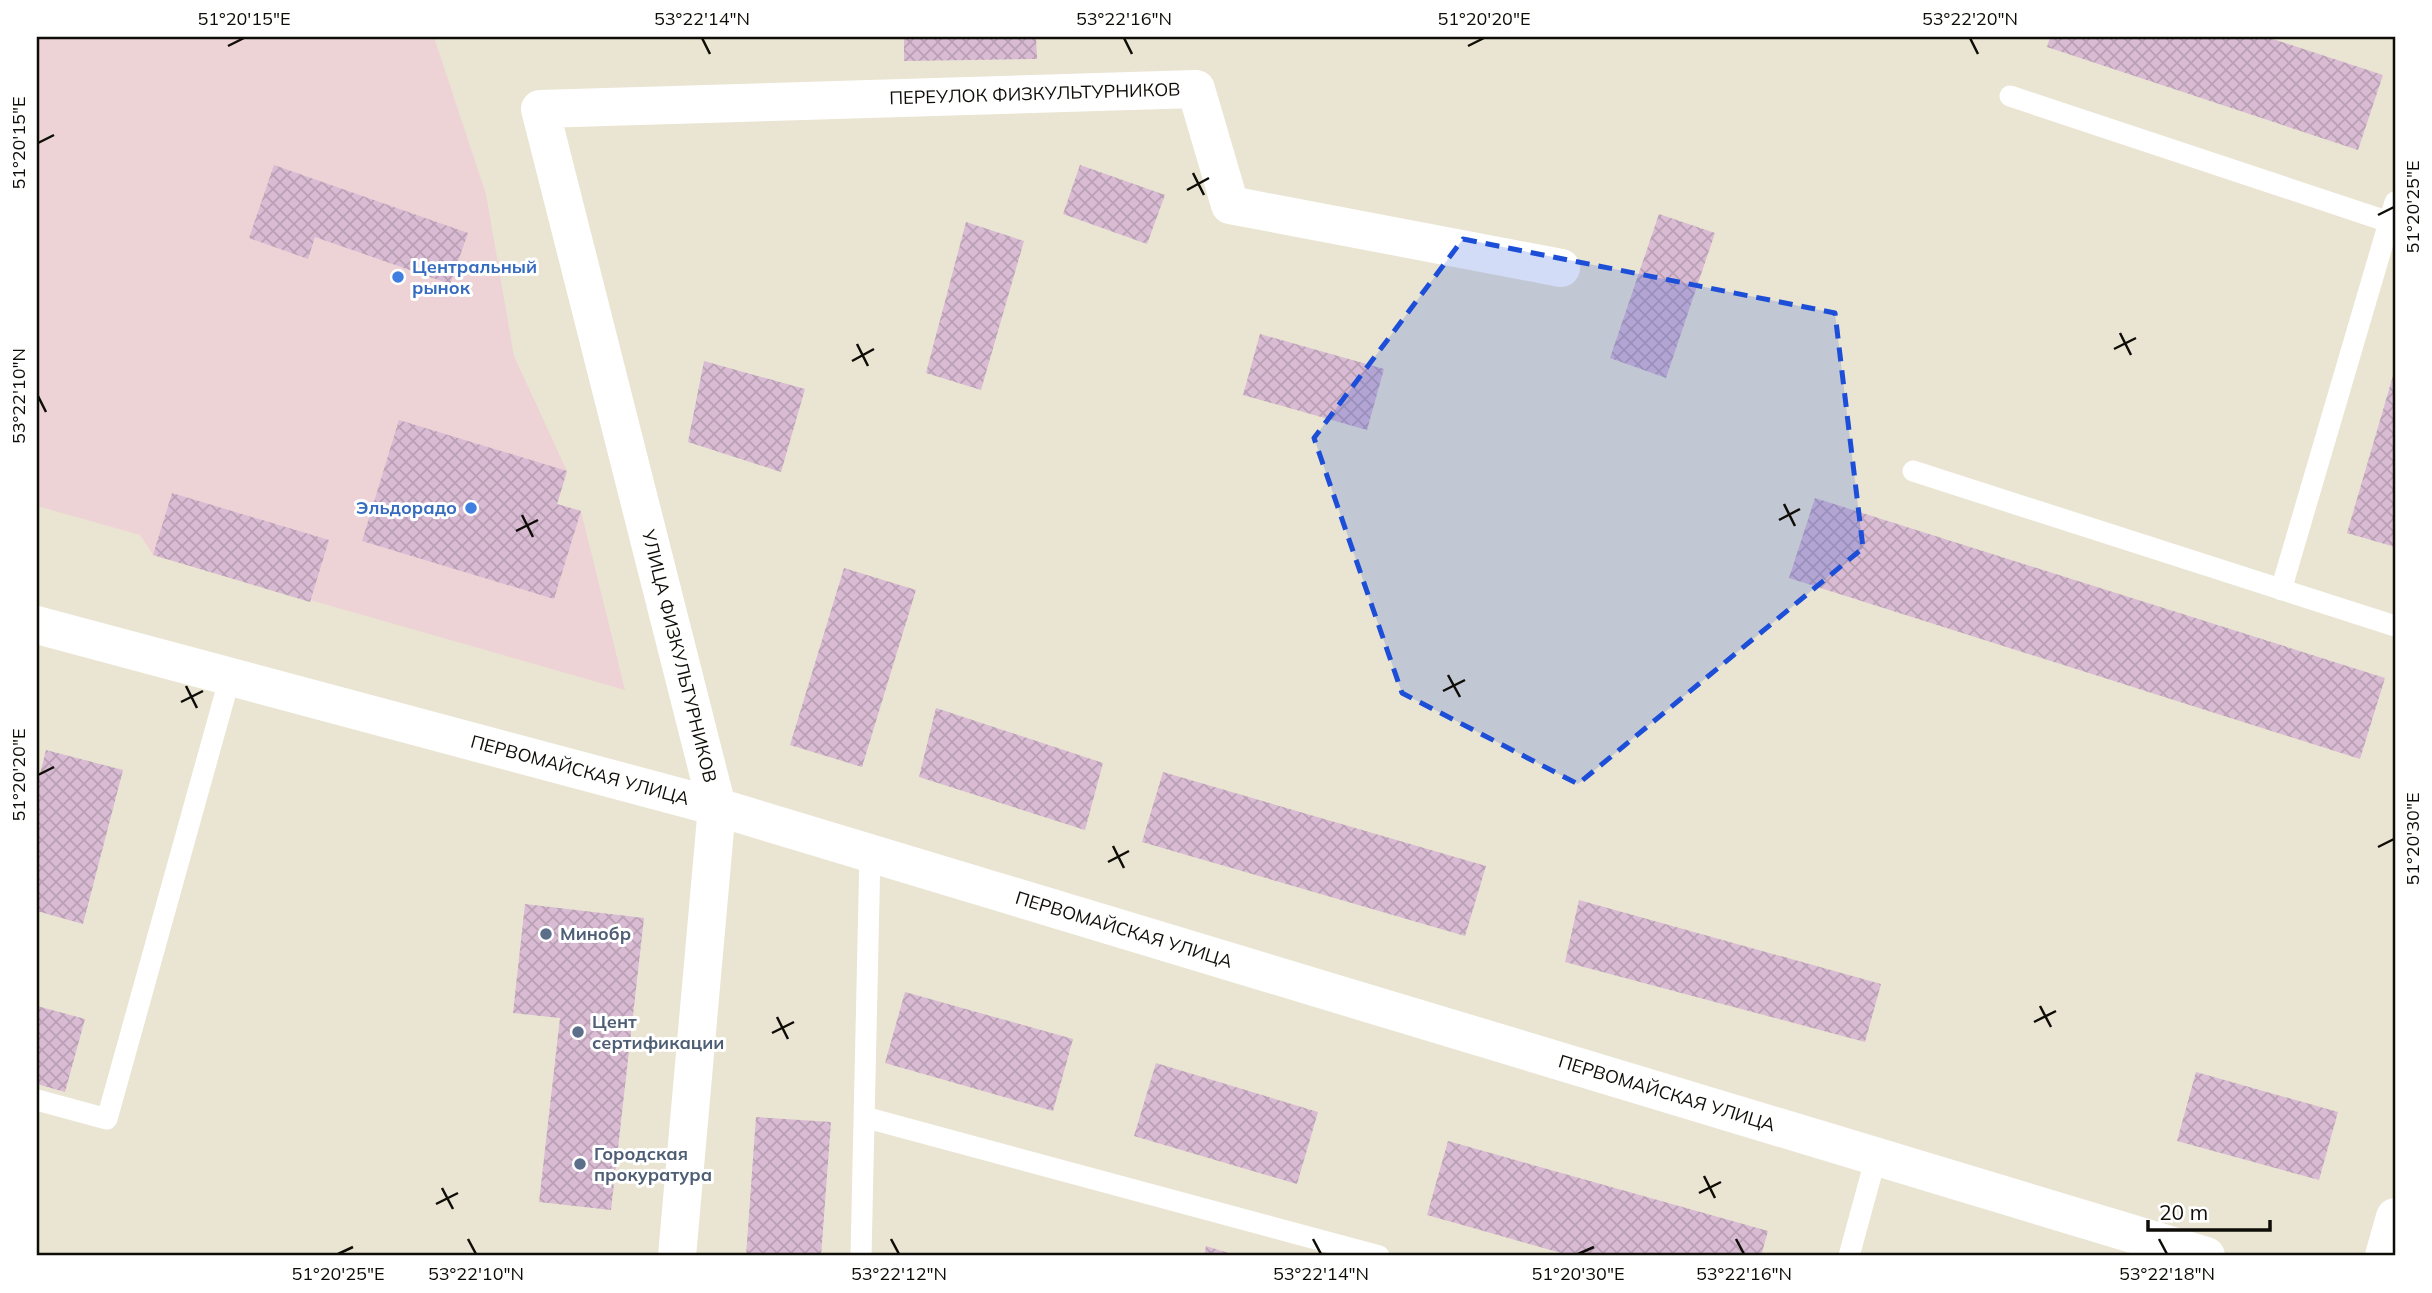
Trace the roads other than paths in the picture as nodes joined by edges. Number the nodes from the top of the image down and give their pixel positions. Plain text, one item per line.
1 (2010, 96) dead end
2 (540, 109) joint
3 (2392, 212) edge
4 (1561, 268) dead end
5 (1913, 471) dead end
6 (2281, 590) junction
7 (37, 625) edge
8 (2395, 626) edge
9 (230, 677) junction
10 (717, 807) junction
11 (870, 853) junction
12 (37, 1100) edge
13 (864, 1117) junction
14 (1876, 1157) junction
15 (2395, 1217) edge
16 (677, 1256) edge
17 (861, 1256) edge
18 (1379, 1256) edge
19 (1849, 1256) edge
20 (2206, 1256) edge
21 (2384, 1256) edge

1 - 3 lane
2 - 4 street, ПЕРЕУЛОК ФИЗКУЛЬТУРНИКОВ
2 - 10 street, УЛИЦА ФИЗКУЛЬТУРНИКОВ
3 - 6 lane
5 - 6 lane
6 - 8 lane
7 - 9 street, ПЕРВОМАЙСКАЯ УЛИЦА
9 - 10 street, ПЕРВОМАЙСКАЯ УЛИЦА
9 - 12 lane
10 - 11 street, ПЕРВОМАЙСКАЯ УЛИЦА
10 - 16 street, УЛИЦА ФИЗКУЛЬТУРНИКОВ
11 - 13 lane
11 - 14 street, ПЕРВОМАЙСКАЯ УЛИЦА
13 - 17 lane
13 - 18 lane
14 - 19 lane
14 - 20 street, ПЕРВОМАЙСКАЯ УЛИЦА
15 - 21 street

